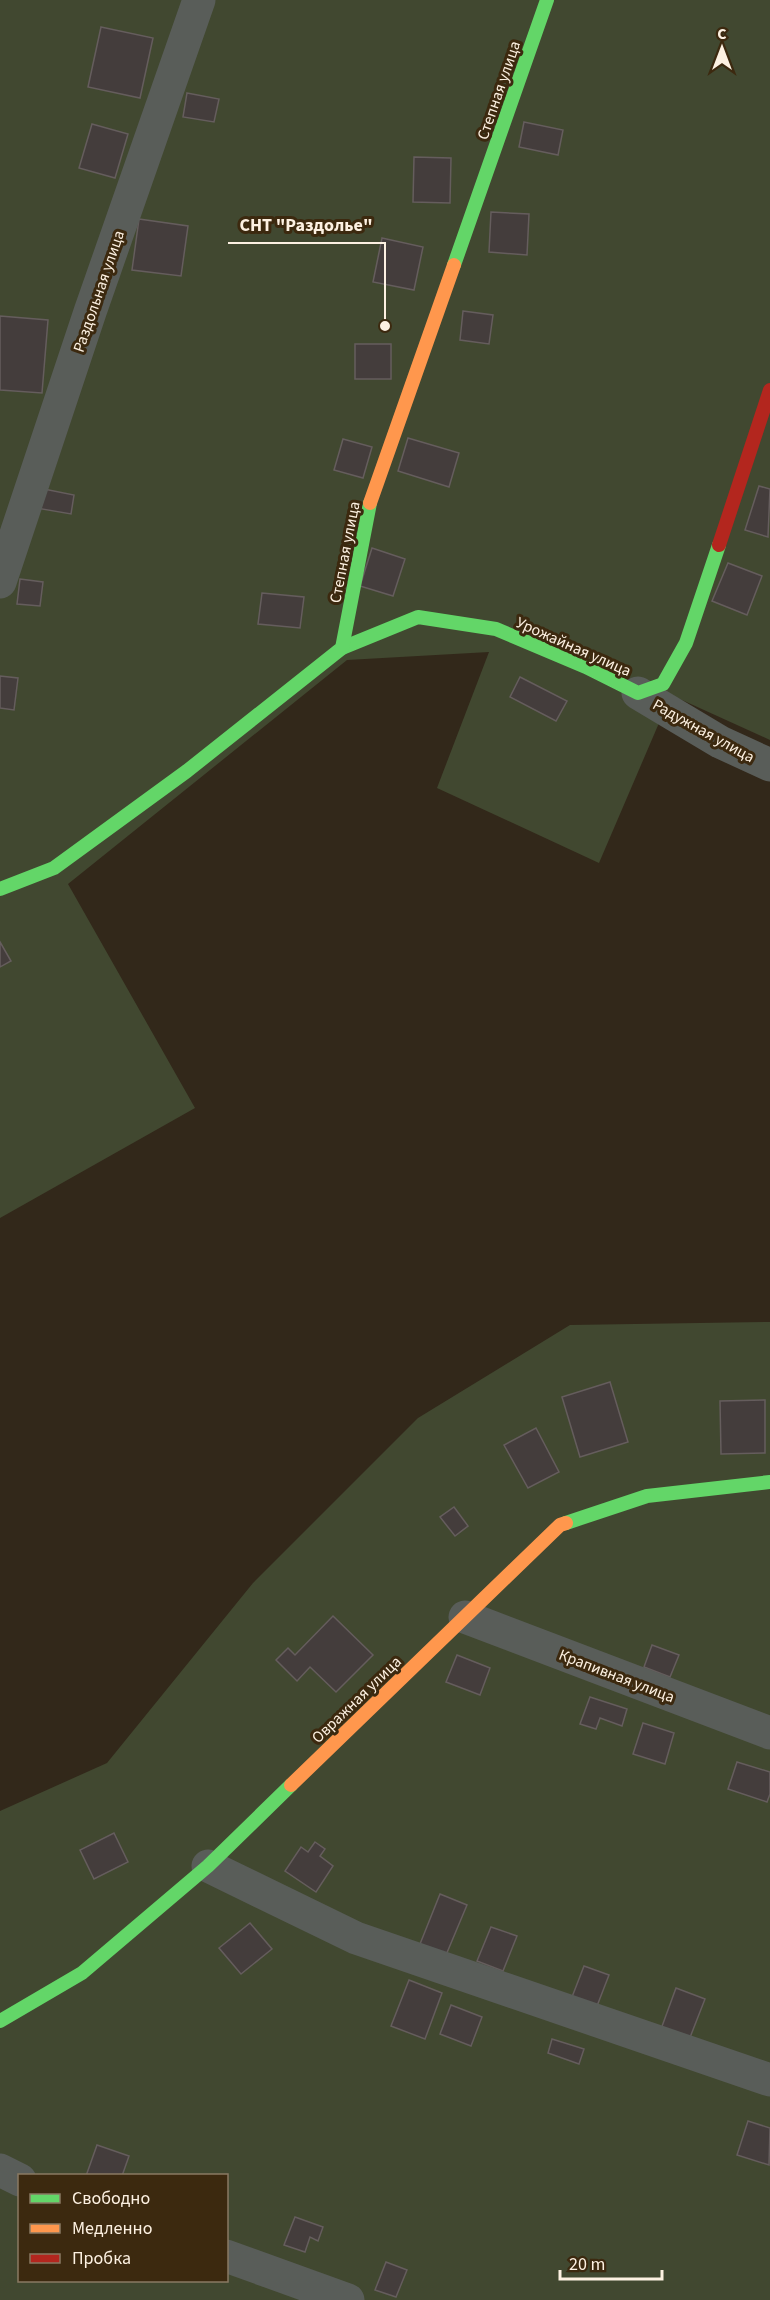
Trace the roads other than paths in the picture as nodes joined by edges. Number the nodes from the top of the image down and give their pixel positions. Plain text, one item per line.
1 (199, 0) edge
2 (547, 0) edge
3 (770, 390) edge
4 (0, 582) edge
5 (342, 648) junction
6 (638, 693) junction
7 (770, 765) edge
8 (0, 889) edge
9 (770, 1482) edge
10 (465, 1617) junction
11 (770, 1733) edge
12 (208, 1866) junction
13 (0, 2021) edge
14 (770, 2080) edge
15 (0, 2170) edge
16 (18, 2179) edge
17 (228, 2257) edge
18 (348, 2300) edge

1 - 4 street, Раздольная улица
2 - 5 street, Степная улица
3 - 6 street, Урожайная улица
5 - 6 street, Урожайная улица
5 - 8 street
6 - 7 street, Радужная улица
9 - 10 street, Овражная улица
10 - 11 street, Крапивная улица
10 - 12 street, Овражная улица
12 - 13 street, Овражная улица
12 - 14 street
15 - 16 street
17 - 18 street

